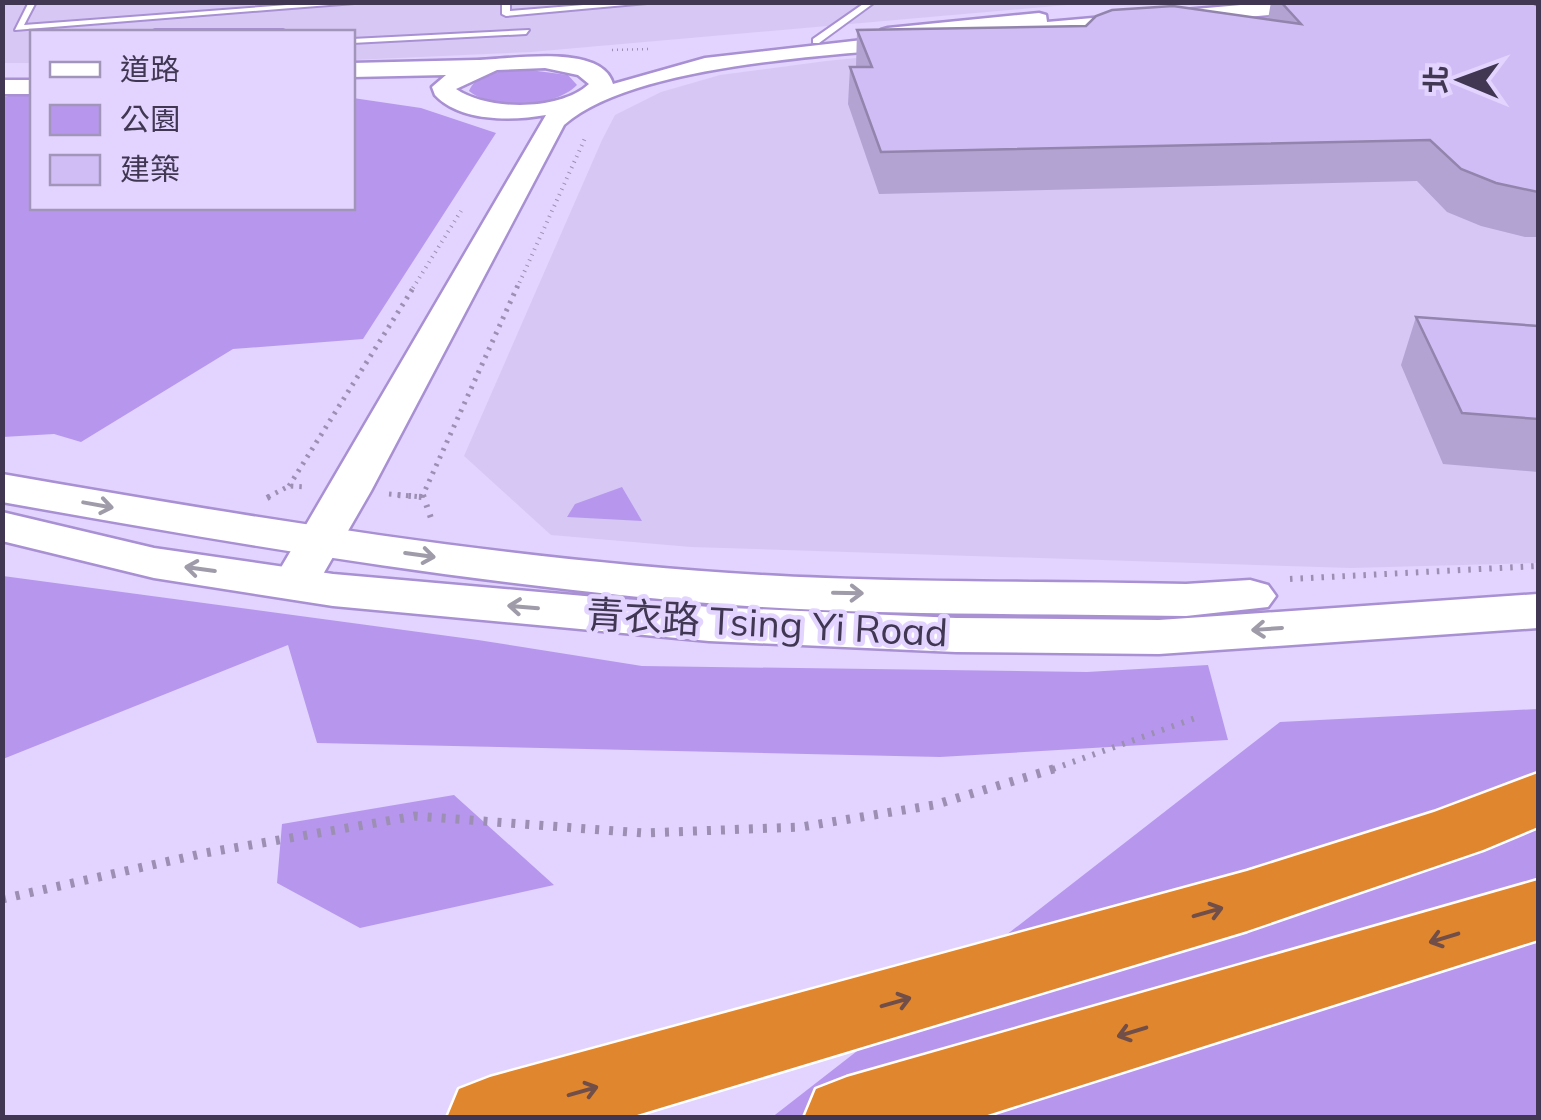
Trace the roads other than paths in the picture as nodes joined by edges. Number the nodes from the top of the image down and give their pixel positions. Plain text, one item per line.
1 (33, 2) edge
2 (364, 2) edge
3 (506, 2) edge
4 (656, 2) edge
5 (872, 2) edge
6 (1233, 2) edge
7 (1330, 7) edge
8 (18, 28) junction
9 (526, 32) dead end
10 (30, 35) edge
11 (355, 41) edge
12 (816, 41) junction
13 (641, 58) dead end
14 (612, 60) dead end
15 (558, 63) junction
16 (486, 66) junction
17 (355, 70) edge
18 (2, 72) edge
19 (30, 72) edge
20 (2, 87) edge
21 (30, 87) edge
22 (355, 87) edge
23 (458, 102) junction
24 (562, 107) junction
25 (2, 488) edge
26 (2, 526) edge
27 (308, 562) junction
28 (1538, 580) edge
29 (1538, 610) edge
30 (1538, 799) edge
31 (1538, 910) edge
32 (490, 1118) edge
33 (847, 1118) edge

1 - 8 lane
2 - 8 lane
3 - 4 lane
5 - 12 lane
6 - 12 street
7 - 24 street
8 - 10 lane
9 - 11 lane
12 - 13 street
14 - 15 street
15 - 16 street
15 - 24 street
16 - 17 street
16 - 23 street
18 - 19 street
20 - 21 street
22 - 23 street
23 - 24 street
24 - 27 street
25 -> 27 main road, 青衣路 Tsing Yi Road
27 -> 26 main road, 青衣路 Tsing Yi Road
27 -> 28 main road, 青衣路 Tsing Yi Road
29 -> 27 main road, 青衣路 Tsing Yi Road
32 -> 30 highway
31 -> 33 highway

